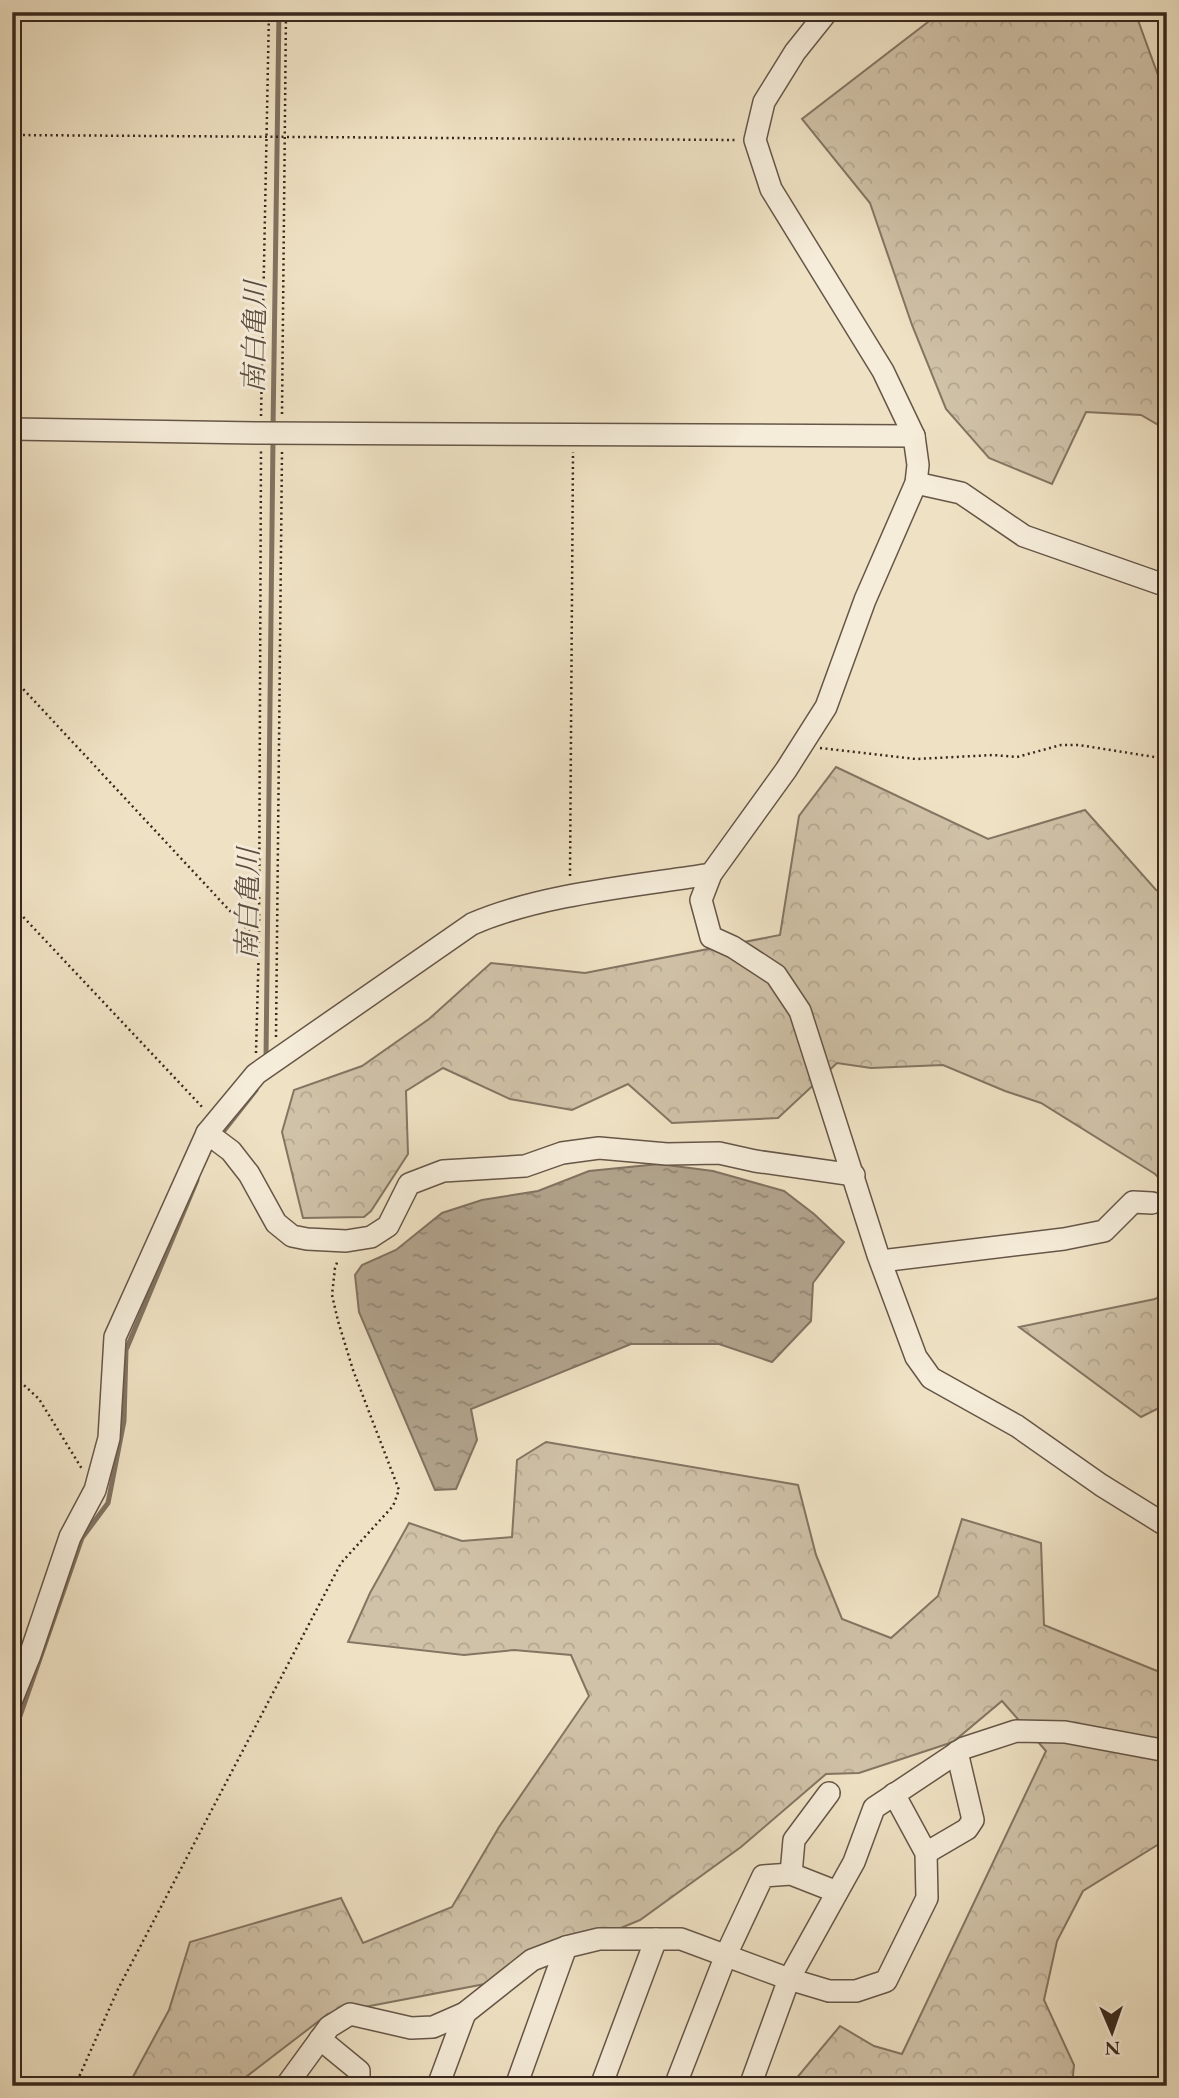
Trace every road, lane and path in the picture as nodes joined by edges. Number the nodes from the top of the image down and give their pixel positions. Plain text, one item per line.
1 (269, 12) edge
2 (286, 12) edge
3 (827, 12) edge
4 (12, 135) edge
5 (267, 137) junction
6 (285, 137) junction
7 (755, 140) junction
8 (12, 429) edge
9 (272, 433) junction
10 (573, 434) junction
11 (914, 436) junction
12 (916, 483) junction
13 (1167, 586) edge
14 (12, 677) edge
15 (802, 746) junction
16 (1167, 759) edge
17 (711, 874) junction
18 (570, 897) junction
19 (12, 905) edge
20 (259, 942) junction
21 (276, 1058) junction
22 (256, 1074) junction
23 (215, 1133) junction
24 (854, 1175) junction
25 (1152, 1203) dead end
26 (346, 1241) junction
27 (881, 1261) junction
28 (12, 1374) edge
29 (95, 1490) junction
30 (1167, 1526) edge
31 (12, 1699) edge
32 (1167, 1751) edge
33 (957, 1752) junction
34 (829, 1793) dead end
35 (894, 1794) junction
36 (926, 1853) junction
37 (791, 1874) junction
38 (837, 1892) junction
39 (656, 1939) junction
40 (566, 1947) junction
41 (726, 1955) junction
42 (789, 1979) junction
43 (464, 2013) junction
44 (320, 2039) junction
45 (75, 2086) edge
46 (286, 2086) edge
47 (359, 2086) edge
48 (438, 2086) edge
49 (516, 2086) edge
50 (601, 2086) edge
51 (675, 2086) edge
52 (750, 2086) edge

1 - 5 path
2 - 6 path
3 - 7 street
4 - 5 path
5 - 6 path
5 - 9 path
6 - 7 path
6 - 9 path
7 - 11 street
8 - 9 street
9 - 10 street
9 - 20 path
9 - 21 path
10 - 11 street
10 - 18 path
11 - 12 street
12 - 13 street
12 - 15 street
14 - 20 path
15 - 16 path
15 - 17 street
17 - 18 street
17 - 24 street
18 - 21 street
19 - 23 path
20 - 22 path
21 - 22 street
22 - 23 street
23 - 26 street
23 - 29 street
24 - 26 street
24 - 27 street
25 - 27 street
26 - 45 path
27 - 30 street
28 - 29 path
29 - 31 street
32 - 33 street
33 - 35 street
33 - 36 street
34 - 37 street
35 - 36 street
35 - 38 street
36 - 42 street
37 - 38 street
37 - 41 street
38 - 42 street
39 - 40 street
39 - 41 street
39 - 50 street
40 - 43 street
40 - 49 street
41 - 42 street
41 - 51 street
42 - 52 street
43 - 44 street
43 - 48 street
44 - 46 street
44 - 47 street

